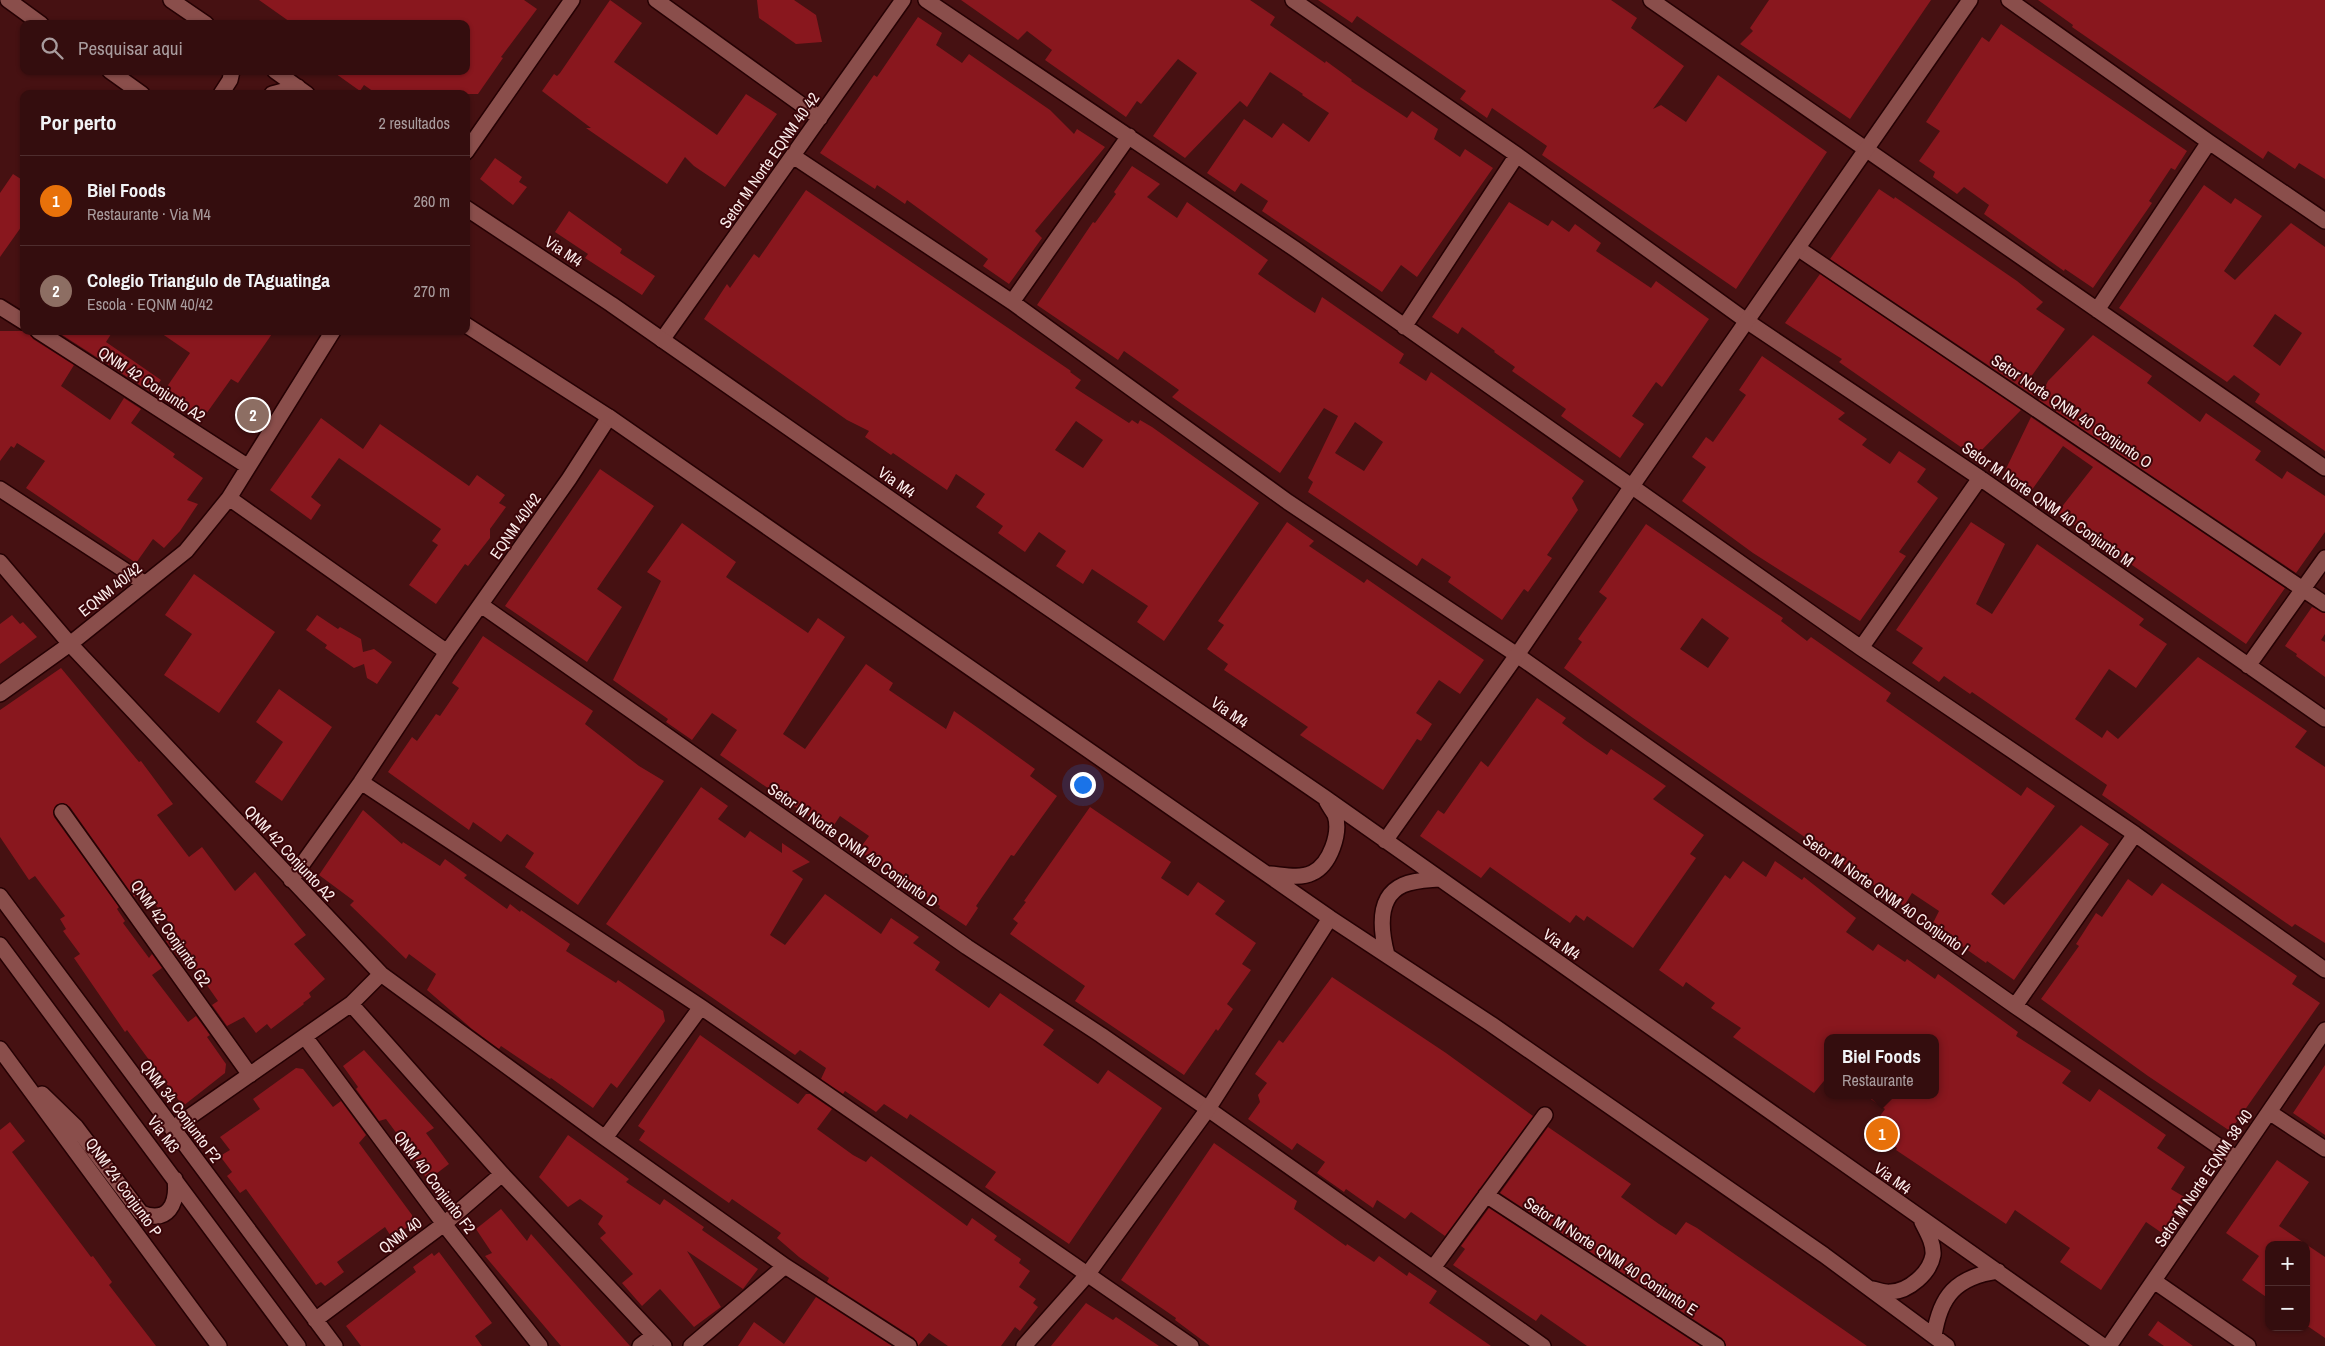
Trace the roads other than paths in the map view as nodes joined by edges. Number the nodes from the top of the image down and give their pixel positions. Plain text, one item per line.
1 (8, 0) edge
2 (171, 0) edge
3 (656, 0) edge
4 (903, 0) edge
5 (926, 0) edge
6 (1293, 0) edge
7 (1651, 0) edge
8 (1970, 0) edge
9 (2009, 0) edge
10 (570, 1) edge
11 (36, 20) edge
12 (200, 20) edge
13 (116, 75) edge
14 (231, 75) edge
15 (281, 75) edge
16 (136, 90) edge
17 (224, 90) edge
18 (302, 90) edge
19 (820, 118) junction
20 (1129, 136) junction
21 (2209, 142) junction
22 (470, 146) edge
23 (1868, 151) junction
24 (1516, 155) junction
25 (793, 156) junction
26 (470, 211) edge
27 (2325, 221) edge
28 (1799, 248) junction
29 (1012, 302) junction
30 (0, 307) edge
31 (2097, 310) junction
32 (20, 320) edge
33 (1748, 322) junction
34 (1404, 327) junction
35 (470, 328) edge
36 (44, 335) edge
37 (330, 335) edge
38 (662, 340) junction
39 (609, 417) junction
40 (247, 466) junction
41 (2325, 468) edge
42 (1980, 478) junction
43 (1632, 486) junction
44 (0, 489) edge
45 (229, 498) junction
46 (2325, 558) edge
47 (0, 562) edge
48 (144, 583) junction
49 (2303, 588) junction
50 (2325, 604) edge
51 (480, 605) junction
52 (70, 644) junction
53 (1861, 648) junction
54 (447, 652) junction
55 (1517, 655) junction
56 (2248, 666) junction
57 (0, 694) edge
58 (2325, 719) edge
59 (361, 782) junction
60 (1324, 797) junction
61 (62, 812) dead end
62 (2135, 834) junction
63 (1385, 841) junction
64 (1268, 874) junction
65 (1438, 879) junction
66 (291, 880) junction
67 (0, 896) edge
68 (1330, 918) junction
69 (0, 945) edge
70 (1387, 955) junction
71 (2325, 970) edge
72 (381, 974) junction
73 (351, 1004) junction
74 (2015, 1006) junction
75 (701, 1007) junction
76 (2325, 1030) edge
77 (305, 1038) junction
78 (5, 1055) edge
79 (250, 1075) junction
80 (1208, 1109) junction
81 (2269, 1112) junction
82 (1545, 1115) dead end
83 (172, 1129) junction
84 (606, 1138) junction
85 (2325, 1149) edge
86 (2237, 1159) junction
87 (502, 1174) junction
88 (175, 1179) junction
89 (1486, 1195) junction
90 (1921, 1220) junction
91 (444, 1224) junction
92 (785, 1266) junction
93 (1433, 1268) junction
94 (1998, 1271) junction
95 (1087, 1275) junction
96 (2154, 1281) junction
97 (1868, 1288) junction
98 (315, 1320) junction
99 (1934, 1336) junction
100 (659, 1341) edge
101 (219, 1346) edge
102 (298, 1346) edge
103 (335, 1346) edge
104 (540, 1346) edge
105 (640, 1346) edge
106 (691, 1346) edge
107 (909, 1346) edge
108 (1024, 1346) edge
109 (1191, 1346) edge
110 (1543, 1346) edge
111 (1717, 1346) edge
112 (1947, 1346) edge
113 (2103, 1346) edge
114 (2109, 1346) edge
115 (2248, 1346) edge

1 - 11 street
2 - 12 street
3 - 19 street
4 - 19 street, Setor M Norte EQNM 40 42
5 - 20 street
6 - 24 street, Setor M Norte QNM 40 Conjunto M
7 - 23 street
8 - 23 street
9 - 21 street
10 - 22 street
13 - 16 street
14 - 17 street
15 - 18 street
19 - 25 street, Setor M Norte EQNM 40 42
20 - 29 street
20 - 34 street
21 - 27 street
21 - 31 street
23 - 28 street
23 - 31 street
24 - 33 street, Setor M Norte QNM 40 Conjunto M
24 - 34 street
25 - 29 street, Setor M Norte QNM 40 Conjunto I
25 - 38 street, Setor M Norte EQNM 40 42
26 - 38 street, Via M4
28 - 33 street
28 - 49 street, Setor Norte QNM 40 Conjunto O
29 - 55 street, Setor M Norte QNM 40 Conjunto I
30 - 32 street
31 - 41 street
33 - 42 street, Setor M Norte QNM 40 Conjunto M
33 - 43 street
34 - 43 street
35 - 39 street
36 - 40 street, QNM 42 Conjunto A2
37 - 40 street, EQNM 40/42
38 - 60 street, Via M4
39 - 51 street, EQNM 40/42
39 - 64 street
40 - 45 street, EQNM 40/42
42 - 53 street
42 - 56 street, Setor M Norte QNM 40 Conjunto M
43 - 53 street
43 - 55 street
44 - 48 street
45 - 48 street, EQNM 40/42
45 - 54 street
46 - 49 street
47 - 52 street, QNM 42 Conjunto A2
48 - 52 street, EQNM 40/42
49 - 50 street, Setor Norte QNM 40 Conjunto O
49 - 56 street
51 - 54 street, EQNM 40/42
51 - 80 street, Setor M Norte QNM 40 Conjunto D
52 - 57 street, EQNM 40/42
52 - 66 street, QNM 42 Conjunto A2
53 - 62 street
54 - 59 street, EQNM 40/42
55 - 63 street
55 - 74 street, Setor M Norte QNM 40 Conjunto I
56 - 58 street, Setor M Norte QNM 40 Conjunto M
59 - 66 street, EQNM 40/42
59 - 75 street
60 - 63 street, Via M4
60 - 64 street
61 - 79 street, QNM 42 Conjunto G2
62 - 71 street
62 - 74 street
63 - 65 street, Via M4
64 - 68 street
65 - 70 street
65 - 90 street, Via M4
66 - 72 street, QNM 42 Conjunto A2
67 - 83 street, QNM 34 Conjunto F2
68 - 70 street
68 - 80 street
69 - 88 street, Via M3
70 - 97 street
72 - 73 street
72 - 84 street, QNM 42 Conjunto A2
73 - 77 street
73 - 87 street
74 - 86 street, Setor M Norte QNM 40 Conjunto I
75 - 84 street
75 - 95 street
76 - 81 street, Setor M Norte EQNM 38 40
77 - 79 street
77 - 91 street, QNM 40 Conjunto F2
78 - 88 street
78 - 101 street, QNM 24 Conjunto P
79 - 83 street
80 - 93 street, Setor M Norte QNM 40 Conjunto D
80 - 95 street
81 - 85 street
81 - 86 street, Setor M Norte EQNM 38 40
82 - 89 street
83 - 98 street, QNM 34 Conjunto F2
84 - 92 street, QNM 42 Conjunto A2
86 - 96 street, Setor M Norte EQNM 38 40
87 - 91 street, QNM 40
87 - 100 street
88 - 102 street, Via M3
89 - 93 street
89 - 111 street, Setor M Norte QNM 40 Conjunto E
90 - 94 street, Via M4
90 - 97 street
91 - 98 street, QNM 40
91 - 104 street, QNM 40 Conjunto F2
92 - 106 street
92 - 107 street, QNM 42 Conjunto A2
93 - 110 street, Setor M Norte QNM 40 Conjunto D
94 - 99 street
94 - 113 street, Via M4
95 - 108 street
95 - 109 street
96 - 114 street, Setor M Norte EQNM 38 40
96 - 115 street
97 - 99 street
98 - 103 street, QNM 34 Conjunto F2
99 - 112 street
100 - 105 street

